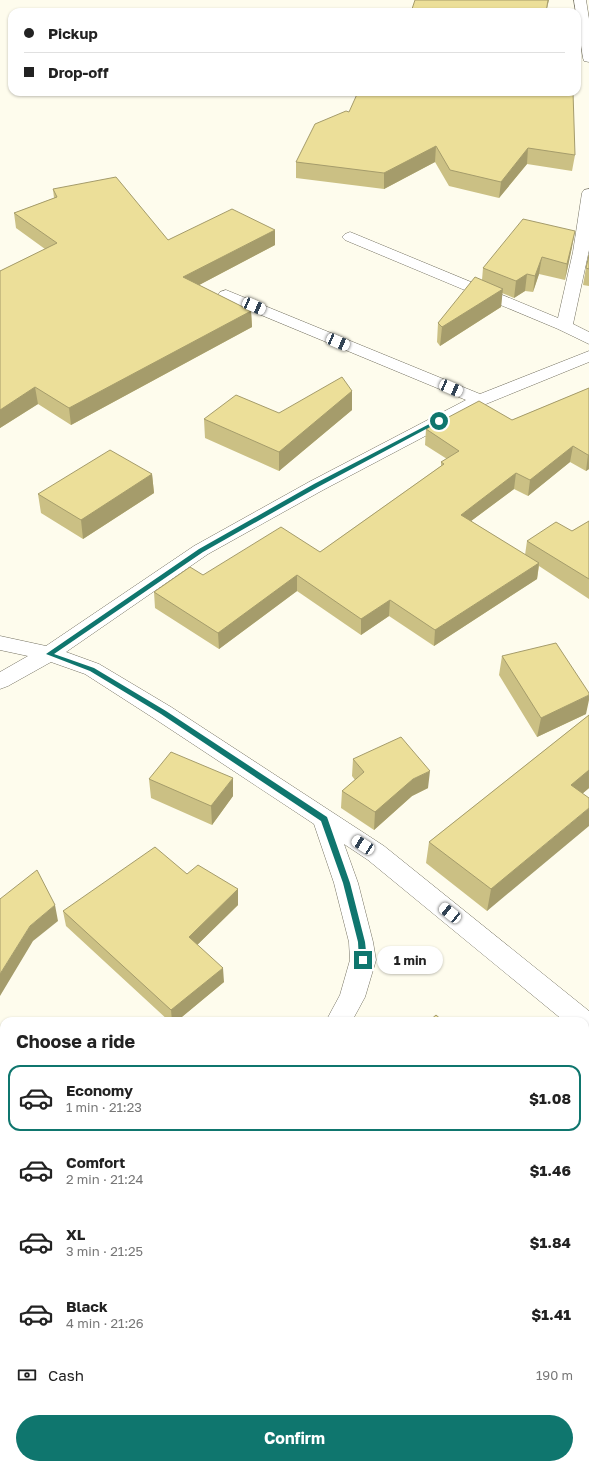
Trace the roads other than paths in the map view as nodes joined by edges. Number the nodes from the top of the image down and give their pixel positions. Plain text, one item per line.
1 (580, 0) edge
2 (589, 58) edge
3 (589, 193) edge
4 (350, 237) dead end
5 (226, 295) dead end
6 (564, 326) junction
7 (589, 339) edge
8 (589, 356) edge
9 (480, 400) junction
10 (0, 642) edge
11 (49, 654) junction
12 (0, 681) edge
13 (324, 819) junction
14 (341, 1017) edge
15 (578, 1017) edge

1 - 2 street
3 - 6 street
4 - 6 street
5 - 9 street
6 - 7 street
8 - 9 street
9 - 11 street
10 - 11 street
11 - 12 street
11 - 13 street
13 - 14 street
13 - 15 street

